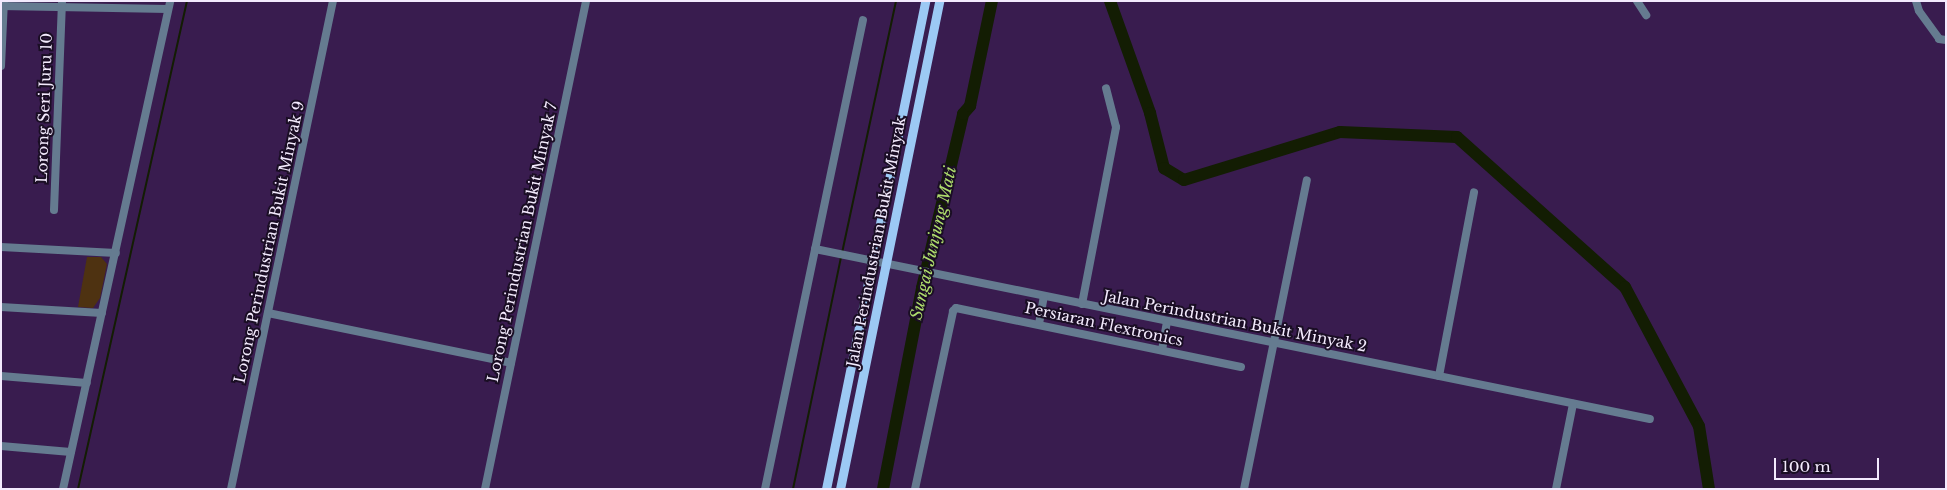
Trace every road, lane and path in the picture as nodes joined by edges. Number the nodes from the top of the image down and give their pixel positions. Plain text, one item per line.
1 (333, 1) edge
2 (586, 1) edge
3 (925, 1) edge
4 (940, 1) edge
5 (1637, 1) edge
6 (1916, 1) edge
7 (3, 4) edge
8 (62, 4) edge
9 (169, 5) edge
10 (1646, 15) dead end
11 (863, 20) dead end
12 (1946, 40) edge
13 (1, 66) edge
14 (1106, 88) dead end
15 (1307, 180) dead end
16 (1474, 192) dead end
17 (54, 210) dead end
18 (1, 247) edge
19 (815, 249) junction
20 (116, 253) junction
21 (872, 261) junction
22 (886, 264) junction
23 (1044, 296) junction
24 (1082, 304) junction
25 (1, 308) edge
26 (268, 312) junction
27 (102, 313) junction
28 (1167, 322) junction
29 (1039, 324) junction
30 (1274, 343) junction
31 (1162, 350) junction
32 (511, 363) junction
33 (1242, 367) dead end
34 (1, 376) edge
35 (1439, 376) junction
36 (87, 383) junction
37 (1573, 404) junction
38 (1650, 419) dead end
39 (1, 446) edge
40 (72, 452) junction
41 (63, 489) edge
42 (232, 489) edge
43 (485, 489) edge
44 (764, 489) edge
45 (826, 489) edge
46 (840, 489) edge
47 (915, 489) edge
48 (1244, 489) edge
49 (1556, 489) edge

1 - 26 street, Lorong Perindustrian Bukit Minyak 9
2 - 32 street, Lorong Perindustrian Bukit Minyak 7
3 - 21 main road, Jalan Perindustrian Bukit Minyak
4 - 22 main road, Jalan Perindustrian Bukit Minyak
5 - 10 street
6 - 12 street
7 - 8 street
7 - 13 street
8 - 9 street
8 - 17 street, Lorong Seri Juru 10
9 - 20 street
11 - 19 street
14 - 24 street
15 - 30 street
16 - 35 street
18 - 20 street
19 - 21 street, Jalan Perindustrian Bukit Minyak 2
19 - 44 street
20 - 27 street
21 - 22 street, Jalan Perindustrian Bukit Minyak 2
21 - 45 main road, Jalan Perindustrian Bukit Minyak
22 - 23 street, Jalan Perindustrian Bukit Minyak 2
22 - 46 main road, Jalan Perindustrian Bukit Minyak
23 - 24 street, Jalan Perindustrian Bukit Minyak 2
23 - 29 street
24 - 28 street, Jalan Perindustrian Bukit Minyak 2
25 - 27 street
26 - 32 street
26 - 42 street, Lorong Perindustrian Bukit Minyak 9
27 - 36 street
28 - 30 street, Jalan Perindustrian Bukit Minyak 2
28 - 31 street
29 - 31 street, Persiaran Flextronics
29 - 47 street, Persiaran Flextronics
30 - 35 street, Jalan Perindustrian Bukit Minyak 2
30 - 48 street
31 - 33 street, Persiaran Flextronics
32 - 43 street, Lorong Perindustrian Bukit Minyak 7
34 - 36 street
35 - 37 street, Jalan Perindustrian Bukit Minyak 2
36 - 40 street
37 - 38 street, Jalan Perindustrian Bukit Minyak 2
37 - 49 street
39 - 40 street
40 - 41 street

